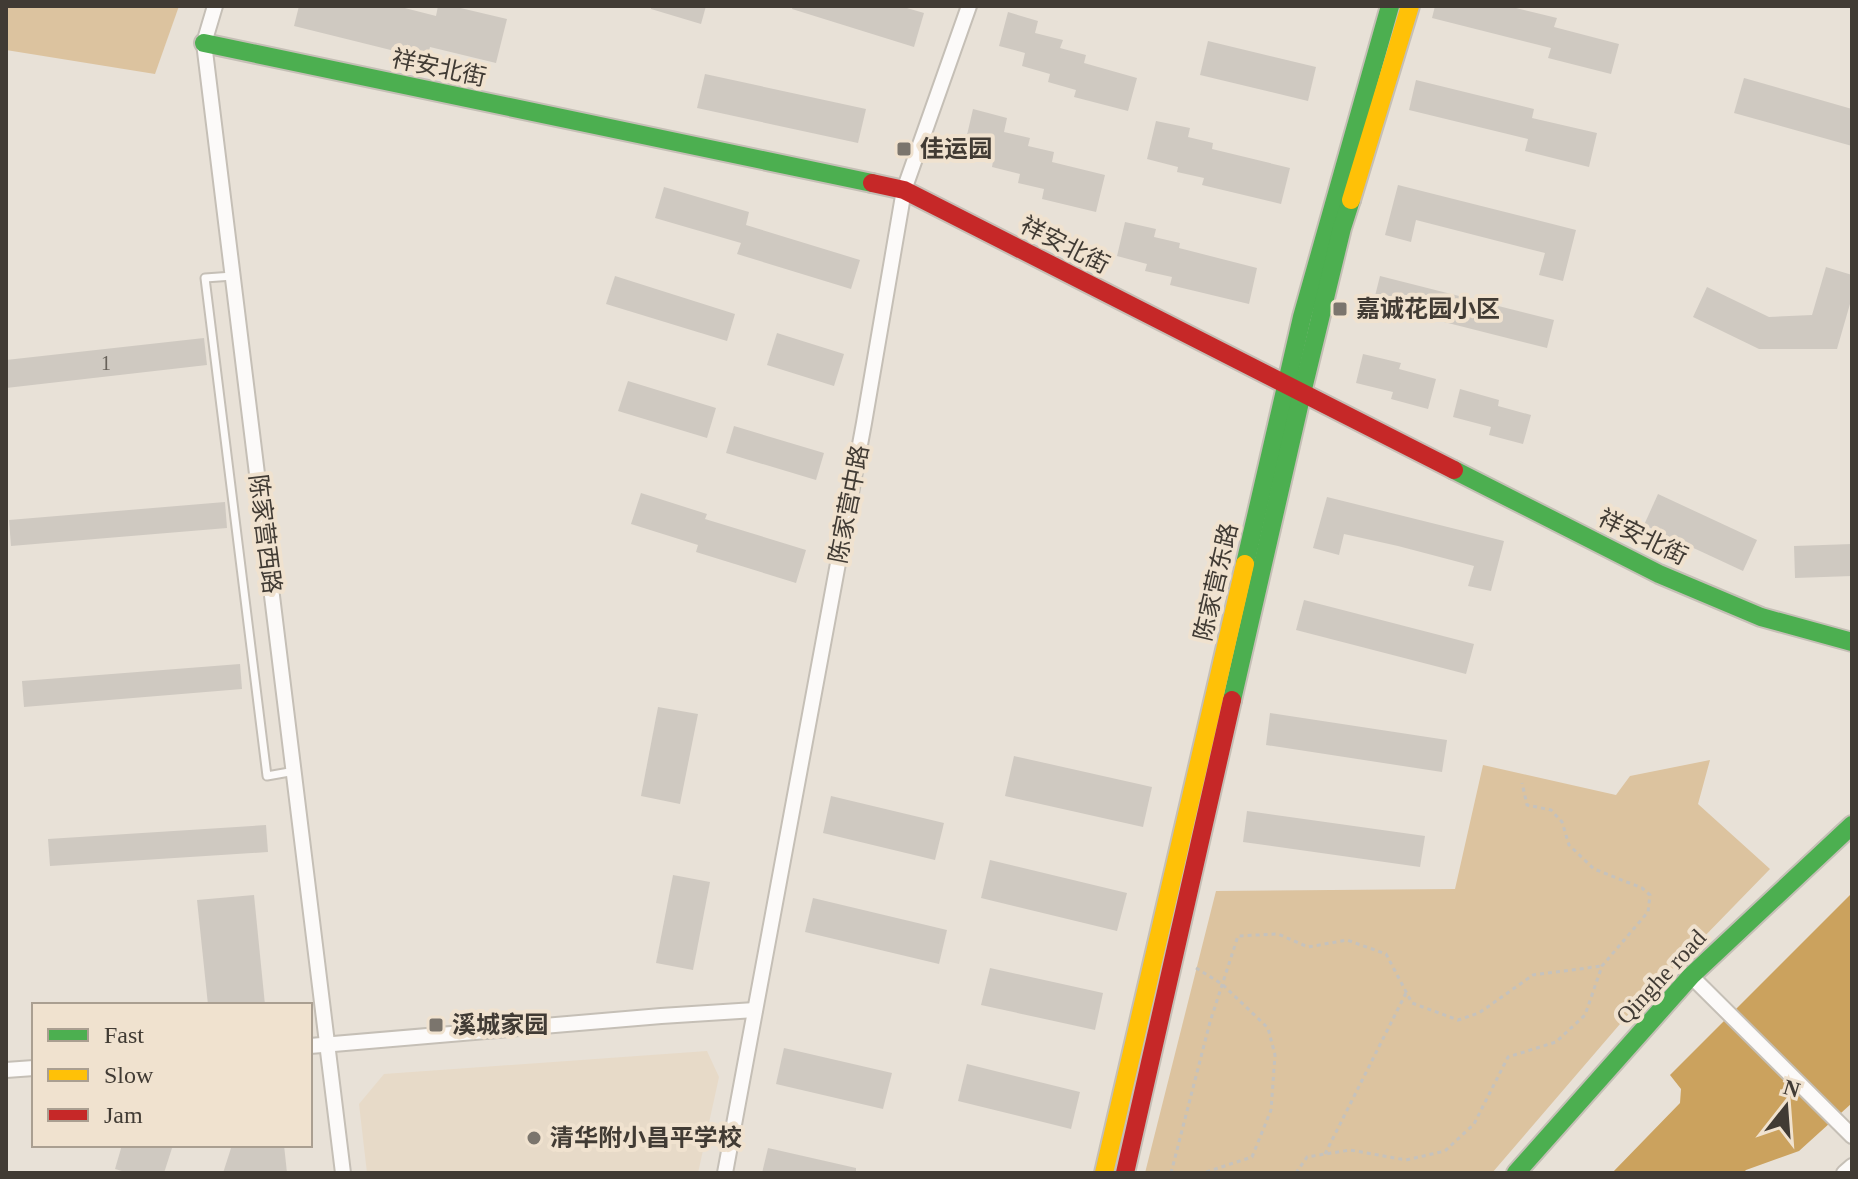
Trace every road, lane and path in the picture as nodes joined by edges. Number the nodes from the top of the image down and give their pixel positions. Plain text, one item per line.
1 (215, 6) edge
2 (969, 6) edge
3 (1390, 6) edge
4 (1410, 6) edge
5 (204, 43) junction
6 (904, 190) junction
7 (233, 276) junction
8 (1294, 389) junction
9 (1852, 642) edge
10 (295, 771) junction
11 (1522, 783) dead end
12 (1852, 825) edge
13 (1602, 966) junction
14 (1196, 968) dead end
15 (1691, 976) junction
16 (1222, 984) junction
17 (1406, 992) junction
18 (755, 1010) junction
19 (328, 1045) junction
20 (312, 1046) edge
21 (32, 1068) edge
22 (6, 1070) edge
23 (1852, 1136) edge
24 (1325, 1154) junction
25 (1852, 1166) edge
26 (343, 1173) edge
27 (725, 1173) edge
28 (1104, 1173) edge
29 (1125, 1173) edge
30 (1171, 1173) edge
31 (1203, 1173) edge
32 (1296, 1173) edge
33 (1516, 1173) edge
34 (1844, 1173) edge

1 - 5 street, 陈家营西路
2 - 6 street, 陈家营中路
3 - 8 street, 陈家营东路
4 - 8 street, 陈家营东路
5 - 6 street, 祥安北街
5 - 7 street, 陈家营西路
6 - 8 street, 祥安北街
6 - 18 street, 陈家营中路
7 - 10 street, 陈家营西路
7 - 10 lane
8 - 9 street, 祥安北街
8 - 28 street, 陈家营东路
8 - 29 street, 陈家营东路
10 - 19 street, 陈家营西路
11 - 13 path
12 - 15 street, Qinghe road
13 - 17 path
13 - 24 path
14 - 16 path
15 - 23 street
15 - 33 street, Qinghe road
16 - 17 path
16 - 30 path
16 - 31 path
17 - 24 path
18 - 19 street
18 - 27 street, 陈家营中路
19 - 20 street
19 - 26 street, 陈家营西路
21 - 22 street
24 - 32 path
25 - 34 street

